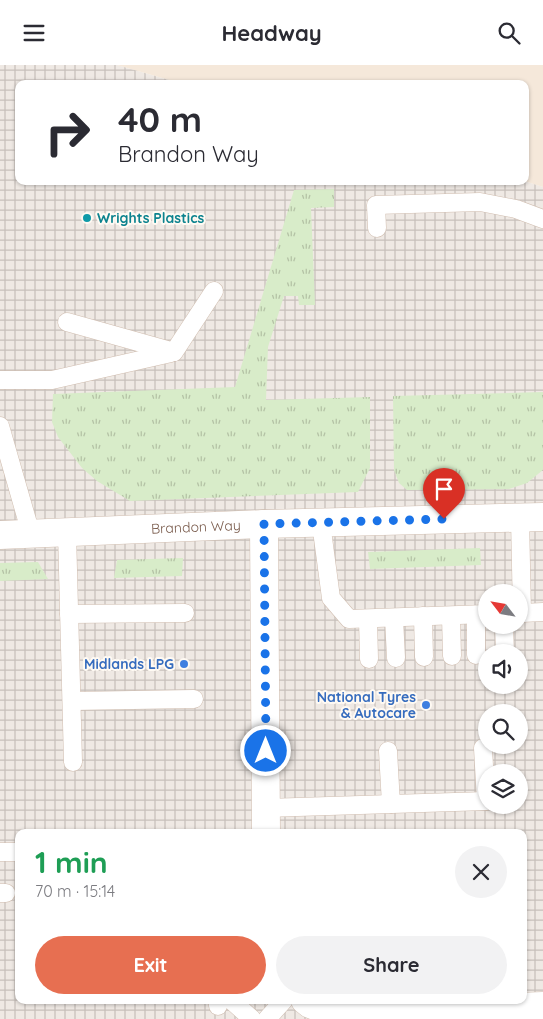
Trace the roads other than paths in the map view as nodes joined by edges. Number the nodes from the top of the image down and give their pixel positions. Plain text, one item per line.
1 (543, 219) edge
2 (377, 228) dead end
3 (214, 291) dead end
4 (67, 322) dead end
5 (174, 352) junction
6 (0, 380) edge
7 (0, 426) edge
8 (532, 518) edge
9 (321, 523) junction
10 (264, 524) junction
11 (67, 532) junction
12 (31, 533) junction
13 (0, 535) edge
14 (524, 584) edge
15 (543, 612) edge
16 (185, 613) dead end
17 (528, 613) edge
18 (69, 614) junction
19 (451, 615) junction
20 (478, 615) edge
21 (423, 617) junction
22 (394, 618) junction
23 (368, 619) junction
24 (479, 634) edge
25 (476, 655) dead end
26 (452, 656) dead end
27 (424, 657) dead end
28 (396, 658) dead end
29 (369, 659) dead end
30 (194, 699) dead end
31 (72, 701) junction
32 (388, 751) dead end
33 (73, 762) dead end
34 (478, 801) edge
35 (391, 804) junction
36 (266, 821) edge
37 (0, 852) edge
38 (15, 852) edge
39 (226, 1004) edge
40 (280, 1004) edge
41 (310, 1004) edge
42 (543, 1007) edge
43 (252, 1019) edge
44 (267, 1019) edge

1 - 2 lane
3 - 5 lane
4 - 5 lane
5 - 6 lane
7 - 12 lane
8 - 9 street, Brandon Way
8 - 14 lane
9 - 10 street, Brandon Way
9 - 23 lane
10 - 11 street, Brandon Way
10 - 36 street
11 - 12 street, Brandon Way
11 - 18 lane
12 - 13 street, Brandon Way
15 - 17 lane
16 - 18 lane
18 - 31 lane
19 - 20 lane
19 - 21 lane
19 - 26 lane
21 - 22 lane
21 - 27 lane
22 - 23 lane
22 - 28 lane
23 - 29 lane
24 - 25 lane
30 - 31 lane
31 - 33 lane
32 - 35 lane
34 - 35 lane
35 - 36 lane
37 - 38 lane
39 - 43 lane
40 - 44 lane
41 - 42 street

